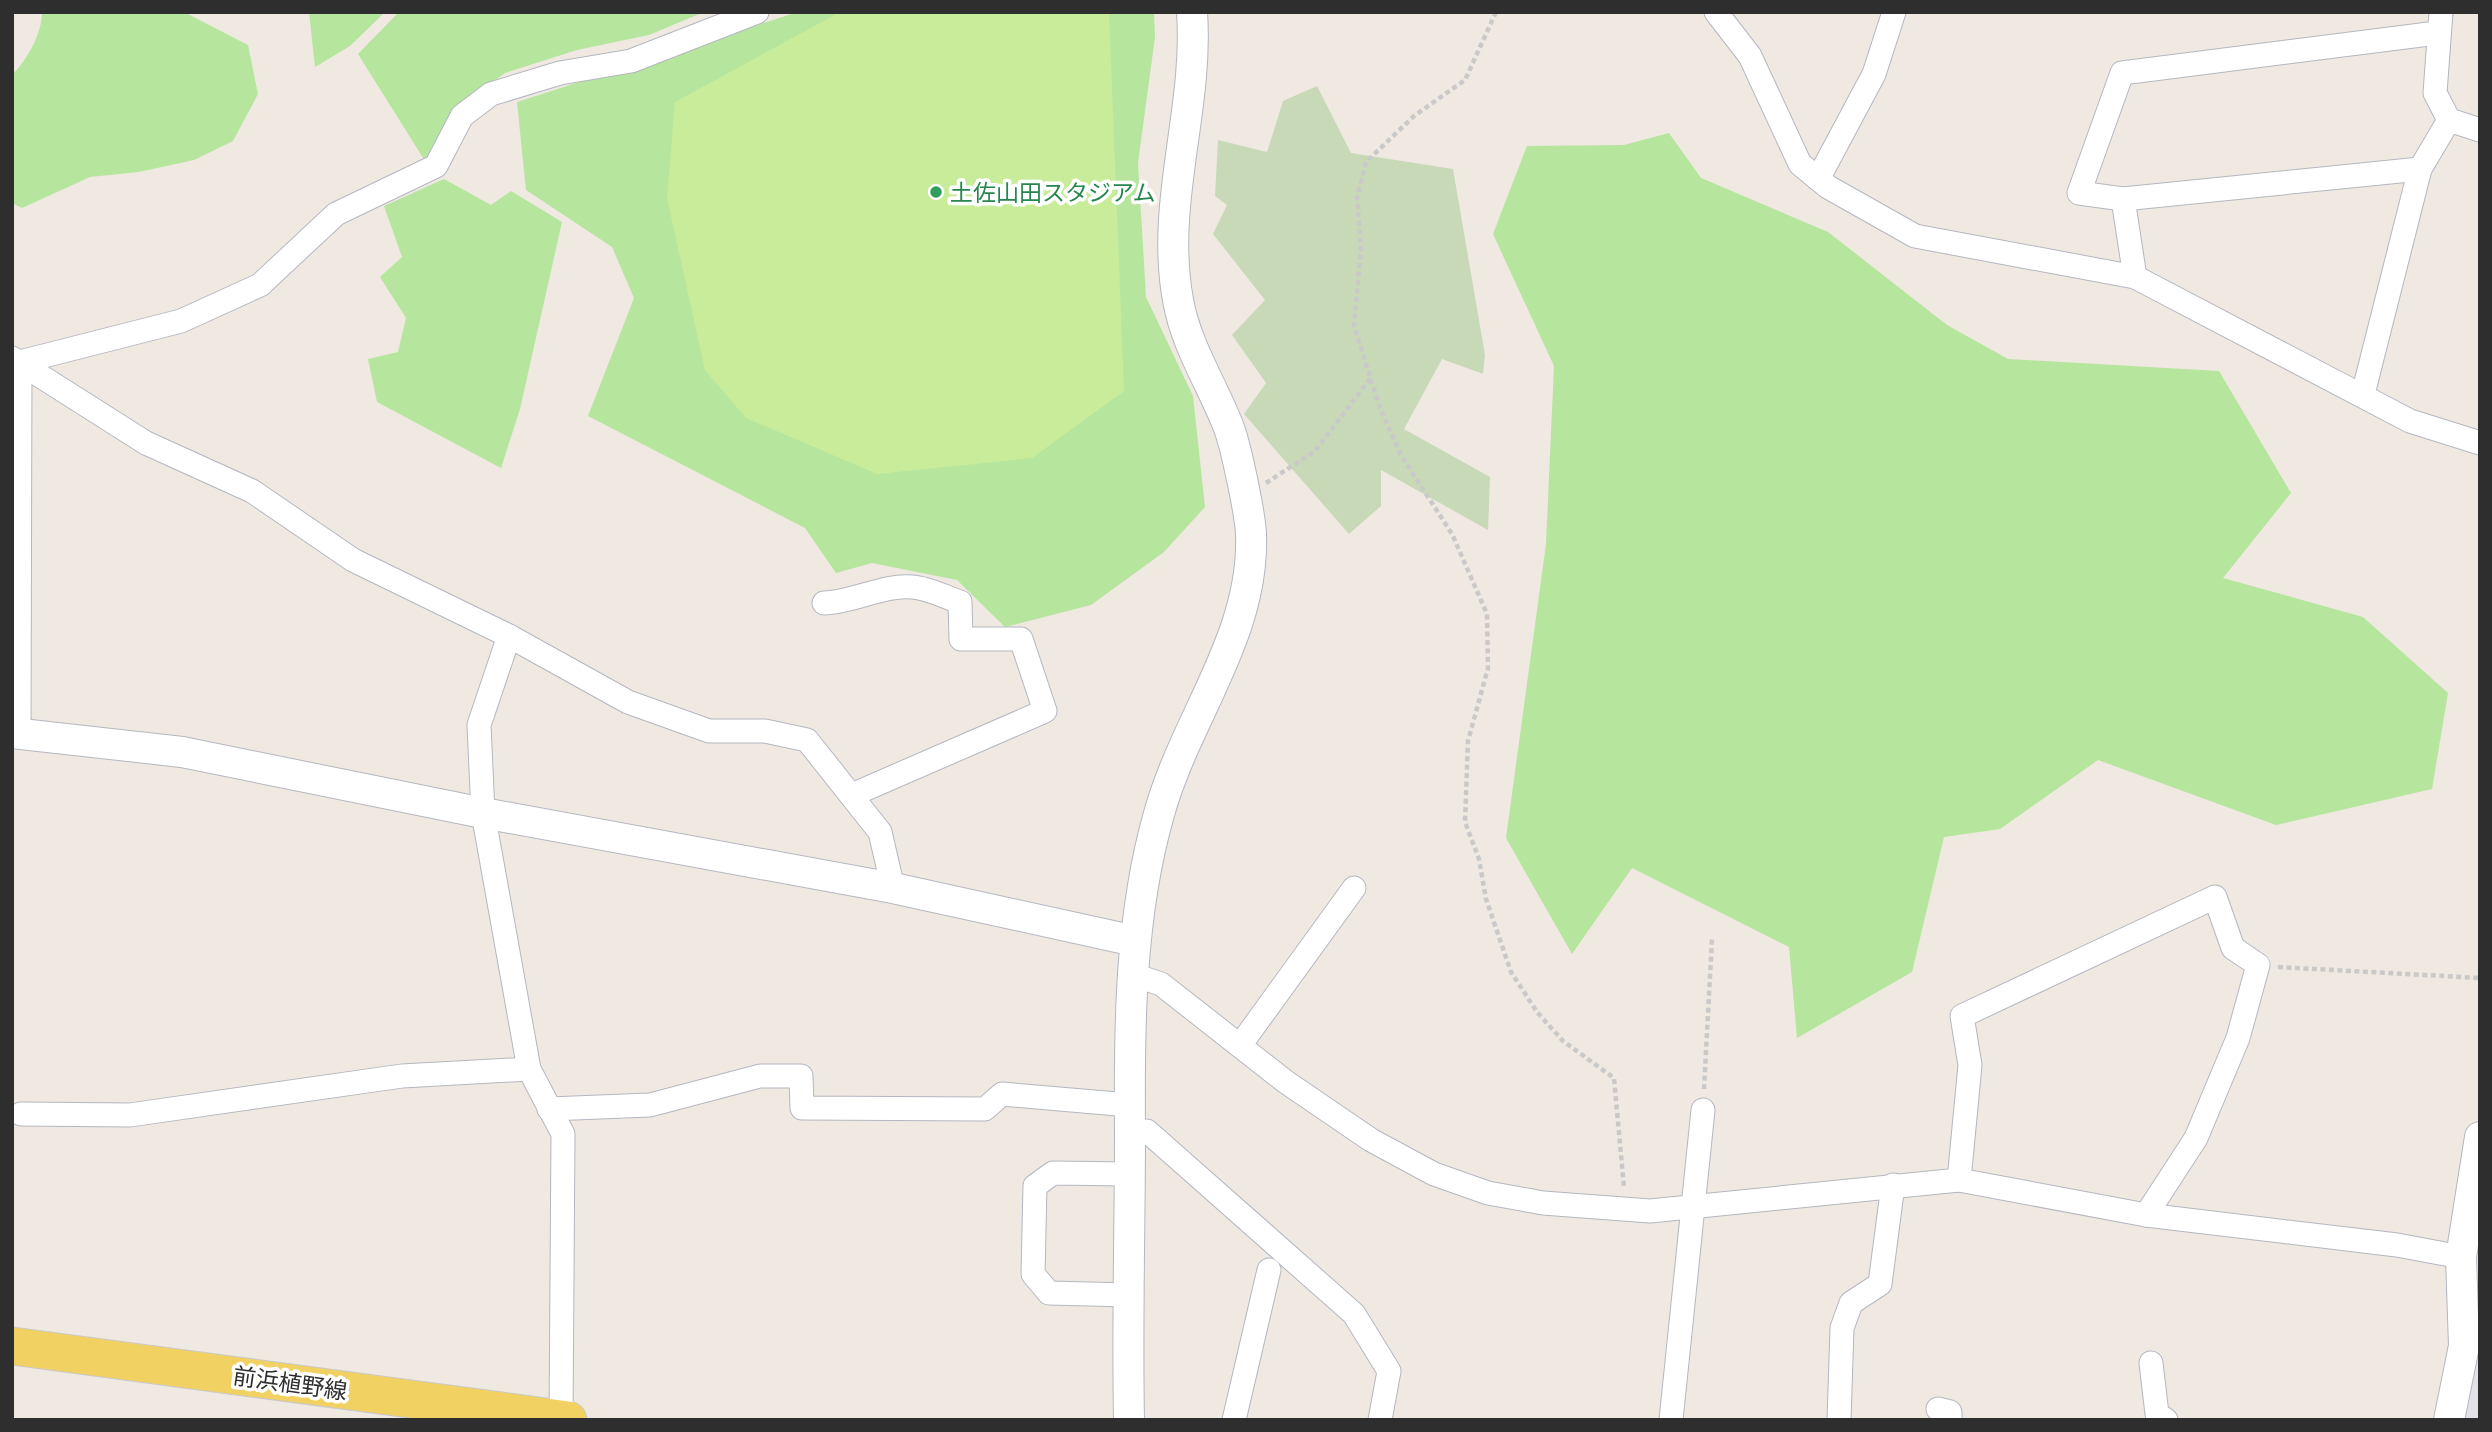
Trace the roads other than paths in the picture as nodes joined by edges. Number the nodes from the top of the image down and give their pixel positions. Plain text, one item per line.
1 (757, 12) edge
2 (1192, 12) edge
3 (1716, 12) edge
4 (1894, 12) edge
5 (2439, 22) edge
6 (2449, 120) junction
7 (2480, 130) edge
8 (2420, 169) junction
9 (1818, 178) junction
10 (2123, 199) junction
11 (2135, 277) junction
12 (16, 360) edge
13 (2363, 394) junction
14 (2480, 443) edge
15 (824, 603) dead end
16 (509, 636) junction
17 (16, 733) edge
18 (852, 795) junction
19 (483, 813) junction
20 (893, 888) junction
21 (1354, 888) dead end
22 (1135, 941) junction
23 (1134, 975) junction
24 (1241, 1044) junction
25 (528, 1069) junction
26 (549, 1109) junction
27 (1703, 1110) road end
28 (21, 1114) dead end
29 (1129, 1118) junction
30 (2480, 1137) edge
31 (1128, 1174) junction
32 (1959, 1180) junction
33 (1892, 1185) junction
34 (2475, 1192) edge
35 (1692, 1205) junction
36 (2146, 1215) junction
37 (2460, 1257) junction
38 (1269, 1270) dead end
39 (1130, 1295) junction
40 (12, 1346) edge
41 (2151, 1363) dead end
42 (561, 1419) edge
43 (568, 1420) edge
44 (1129, 1420) edge
45 (1234, 1420) edge
46 (1380, 1420) edge
47 (1671, 1420) edge
48 (1839, 1420) edge
49 (2166, 1420) edge
50 (2449, 1420) edge

1 - 12 street
2 - 22 street
3 - 9 street
4 - 9 street
5 - 6 street
5 - 10 street
6 - 7 street
6 - 8 street
8 - 10 street
8 - 13 street
9 - 11 street
10 - 11 street
11 - 13 street
12 - 16 street
12 - 17 street
13 - 14 street
15 - 18 street
16 - 18 street
16 - 19 street
17 - 19 street
18 - 20 street
19 - 20 street
19 - 25 street
20 - 22 street
21 - 24 street
22 - 23 street
23 - 24 street
23 - 29 street
24 - 35 street
25 - 26 street
25 - 28 street
26 - 29 street
26 - 42 street
27 - 35 street
29 - 31 street
29 - 46 street
30 - 34 street
31 - 39 street
31 - 39 street
32 - 33 street
32 - 36 street
32 - 36 street
33 - 35 street
33 - 48 street
34 - 37 street
35 - 47 street
36 - 37 street
37 - 50 street
38 - 45 street
39 - 44 street
40 - 42 main road, 前浜植野線
41 - 49 street
42 - 43 main road, 前浜植野線

